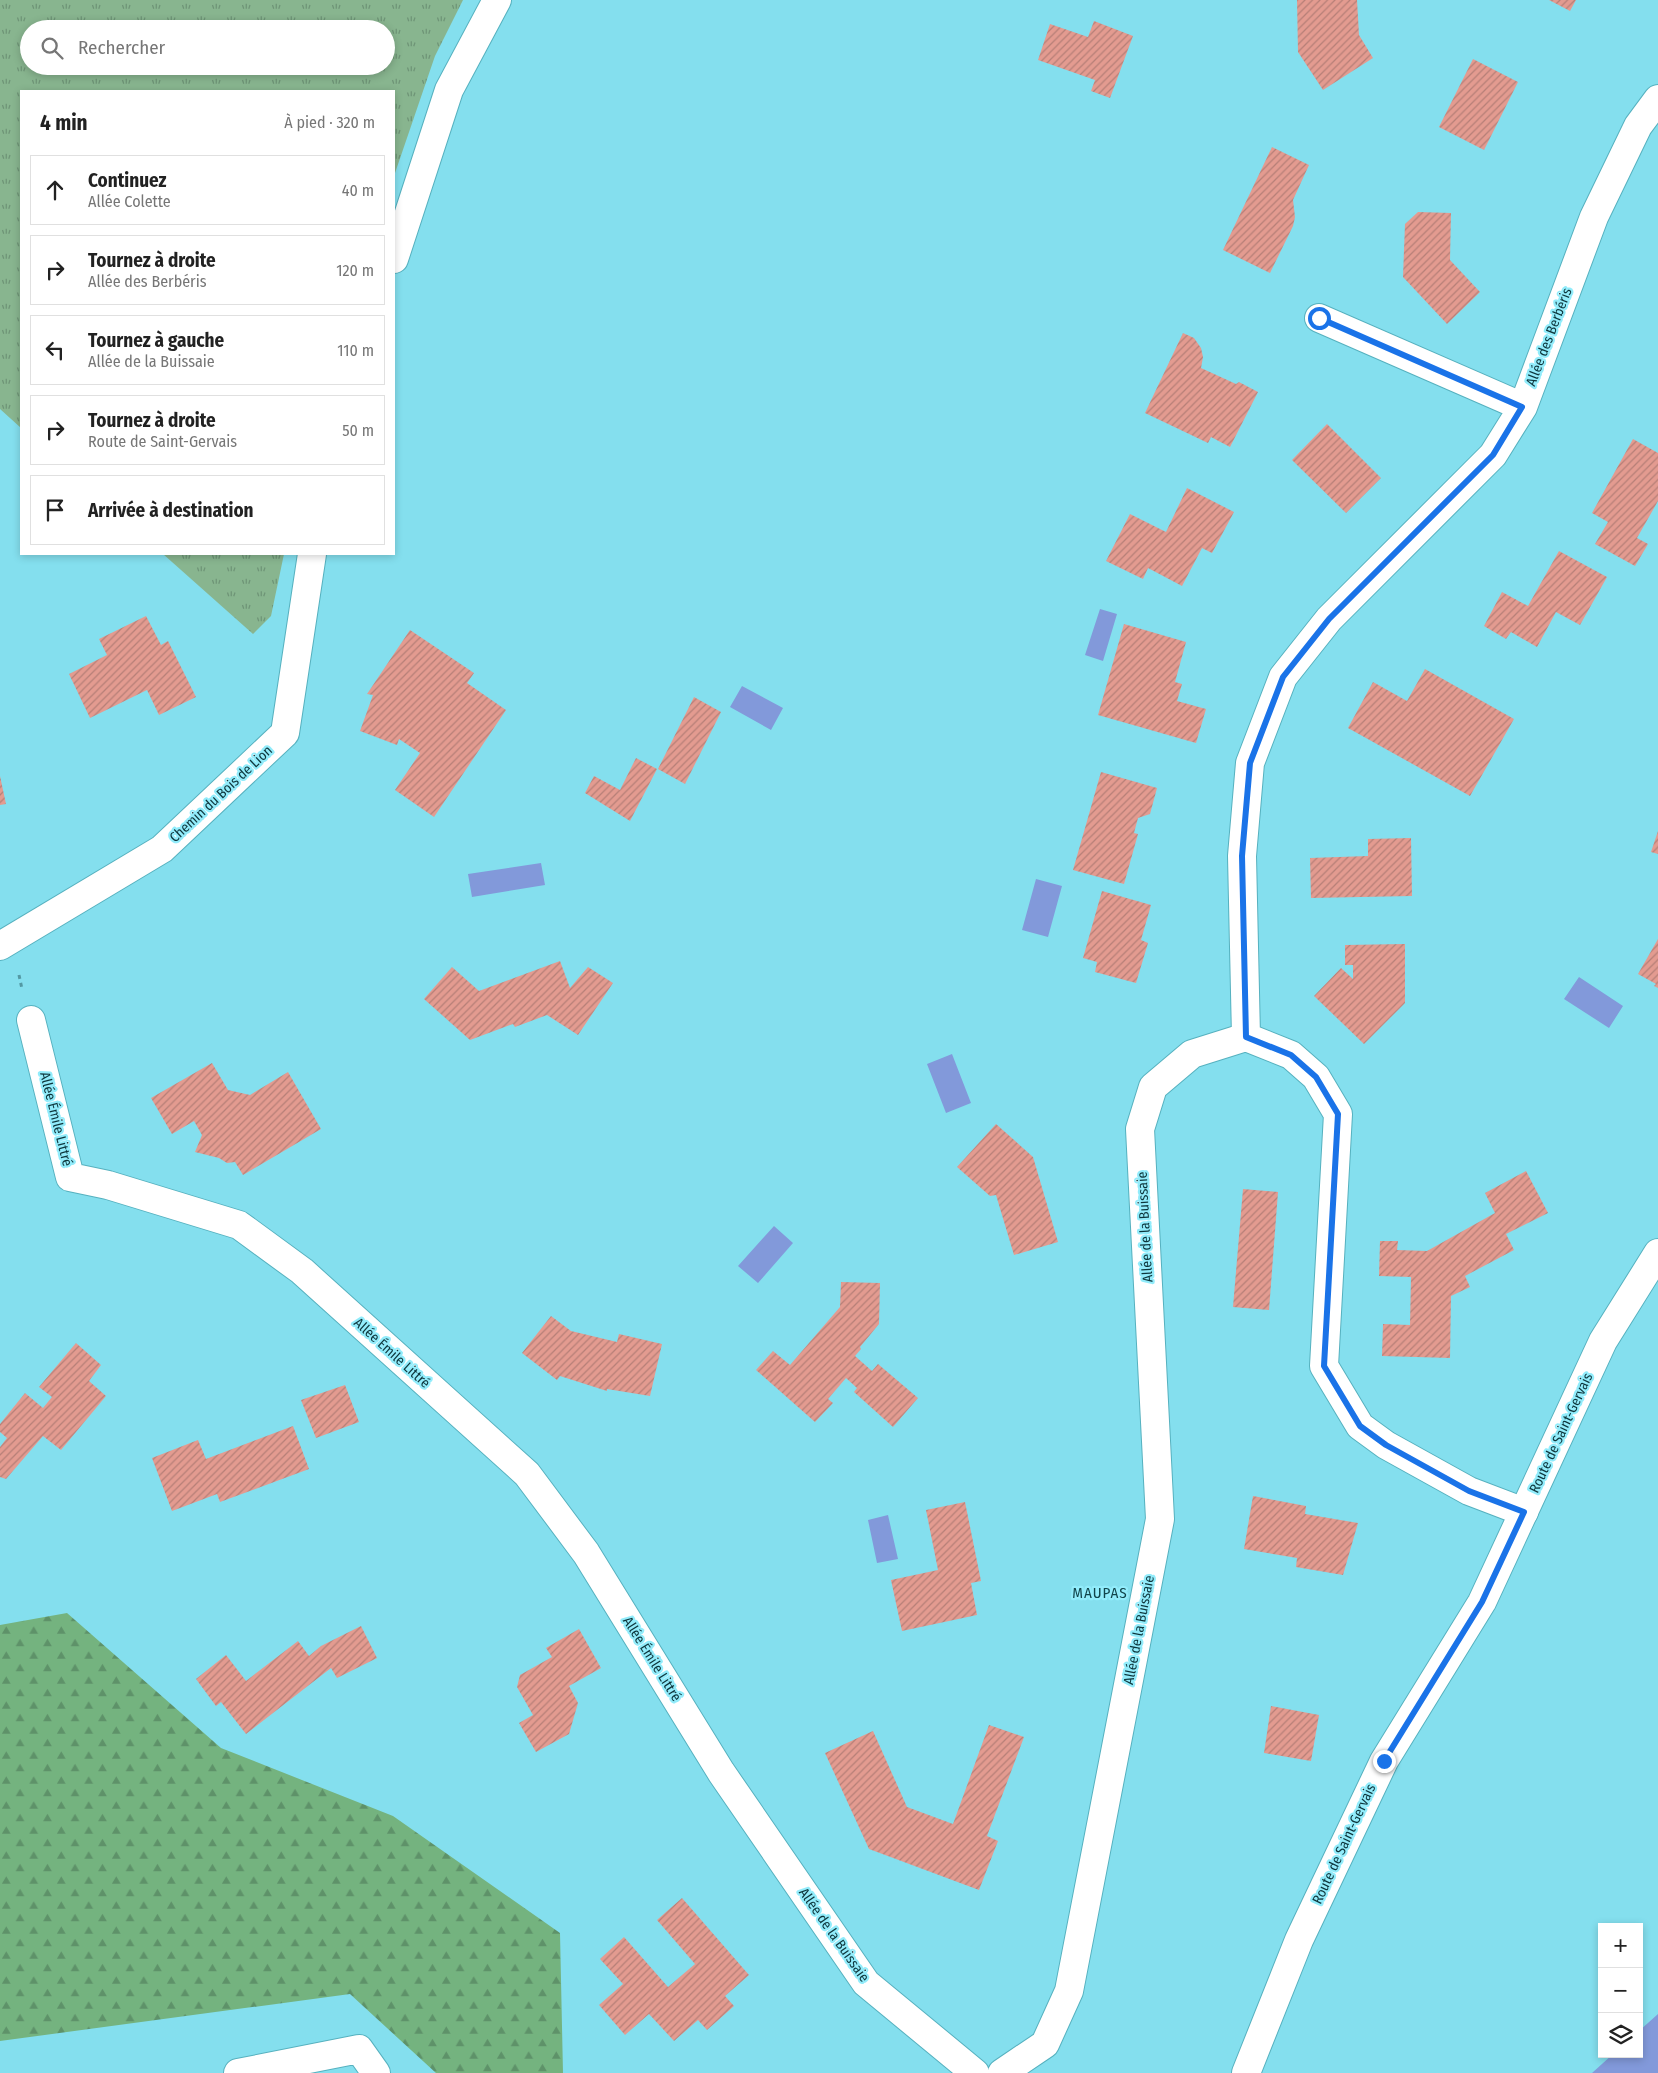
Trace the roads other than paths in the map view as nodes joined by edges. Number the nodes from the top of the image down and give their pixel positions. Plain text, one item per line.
1 (497, 0) edge
2 (1658, 99) edge
3 (395, 256) edge
4 (1319, 318) dead end
5 (1522, 407) junction
6 (312, 555) edge
7 (4, 943) edge
8 (31, 1020) road end
9 (1246, 1037) junction
10 (1658, 1253) edge
11 (1524, 1512) junction
12 (721, 1772) joint
13 (238, 2073) edge
14 (376, 2073) edge
15 (975, 2073) edge
16 (1002, 2073) edge
17 (1246, 2073) edge

1 - 3 street
2 - 5 street, Allée des Berbéris
4 - 5 street
5 - 9 street, Allée des Berbéris
6 - 7 street, Chemin du Bois de Lion
8 - 12 street, Allée Émile Littré
9 - 11 street
9 - 16 street, Allée de la Buissaie
10 - 11 street, Route de Saint-Gervais
11 - 17 street, Route de Saint-Gervais
12 - 15 street, Allée de la Buissaie
13 - 14 street

